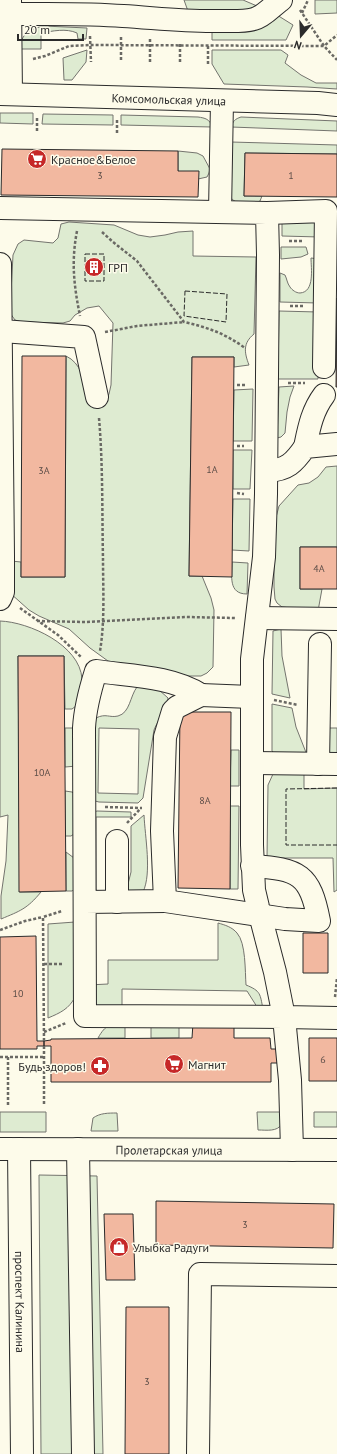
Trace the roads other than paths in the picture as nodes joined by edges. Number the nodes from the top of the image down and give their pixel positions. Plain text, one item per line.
1 (281, 0) edge
2 (78, 5) edge
3 (10, 7) edge
4 (6, 94) edge
5 (222, 100) junction
6 (337, 105) edge
7 (331, 207) edge
8 (0, 208) edge
9 (220, 212) junction
10 (267, 213) junction
11 (0, 264) edge
12 (2, 331) junction
13 (1, 363) edge
14 (324, 367) dead end
15 (324, 395) dead end
16 (97, 398) road end
17 (337, 444) edge
18 (306, 447) junction
19 (267, 471) junction
20 (1, 595) edge
21 (257, 618) junction
22 (337, 619) edge
23 (320, 644) dead end
24 (201, 695) junction
25 (252, 697) junction
26 (252, 763) junction
27 (327, 764) edge
28 (117, 841) dead end
29 (252, 866) junction
30 (165, 901) junction
31 (85, 902) junction
32 (117, 902) junction
33 (260, 915) junction
34 (328, 921) edge
35 (284, 1018) junction
36 (337, 1018) edge
37 (10, 1149) edge
38 (78, 1149) junction
39 (292, 1150) junction
40 (337, 1150) edge
41 (337, 1276) edge
42 (22, 1454) edge
43 (83, 1454) edge
44 (198, 1454) edge

1 - 2 street
2 - 3 street
3 - 4 street
4 - 5 street, Комсомольская улица
5 - 6 street, Комсомольская улица
5 - 9 street
7 - 10 street
7 - 14 street
8 - 9 street
9 - 10 street
10 - 19 street
11 - 12 street
12 - 13 street
12 - 16 street
13 - 20 street
15 - 18 street
17 - 18 street
18 - 19 street
19 - 21 street
21 - 22 street
21 - 25 street
23 - 27 street
24 - 25 street
24 - 30 street
24 - 31 street
25 - 26 street
26 - 27 street
26 - 29 street
28 - 32 street
29 - 33 street
29 - 34 street
30 - 32 street
30 - 33 street
31 - 32 street
31 - 35 street
33 - 34 street
33 - 35 street
35 - 36 street
35 - 39 street
37 - 38 street, Пролетарская улица
37 - 42 street, проспект Калинина
38 - 39 street, Пролетарская улица
38 - 43 street
39 - 40 street, Пролетарская улица
41 - 44 street

